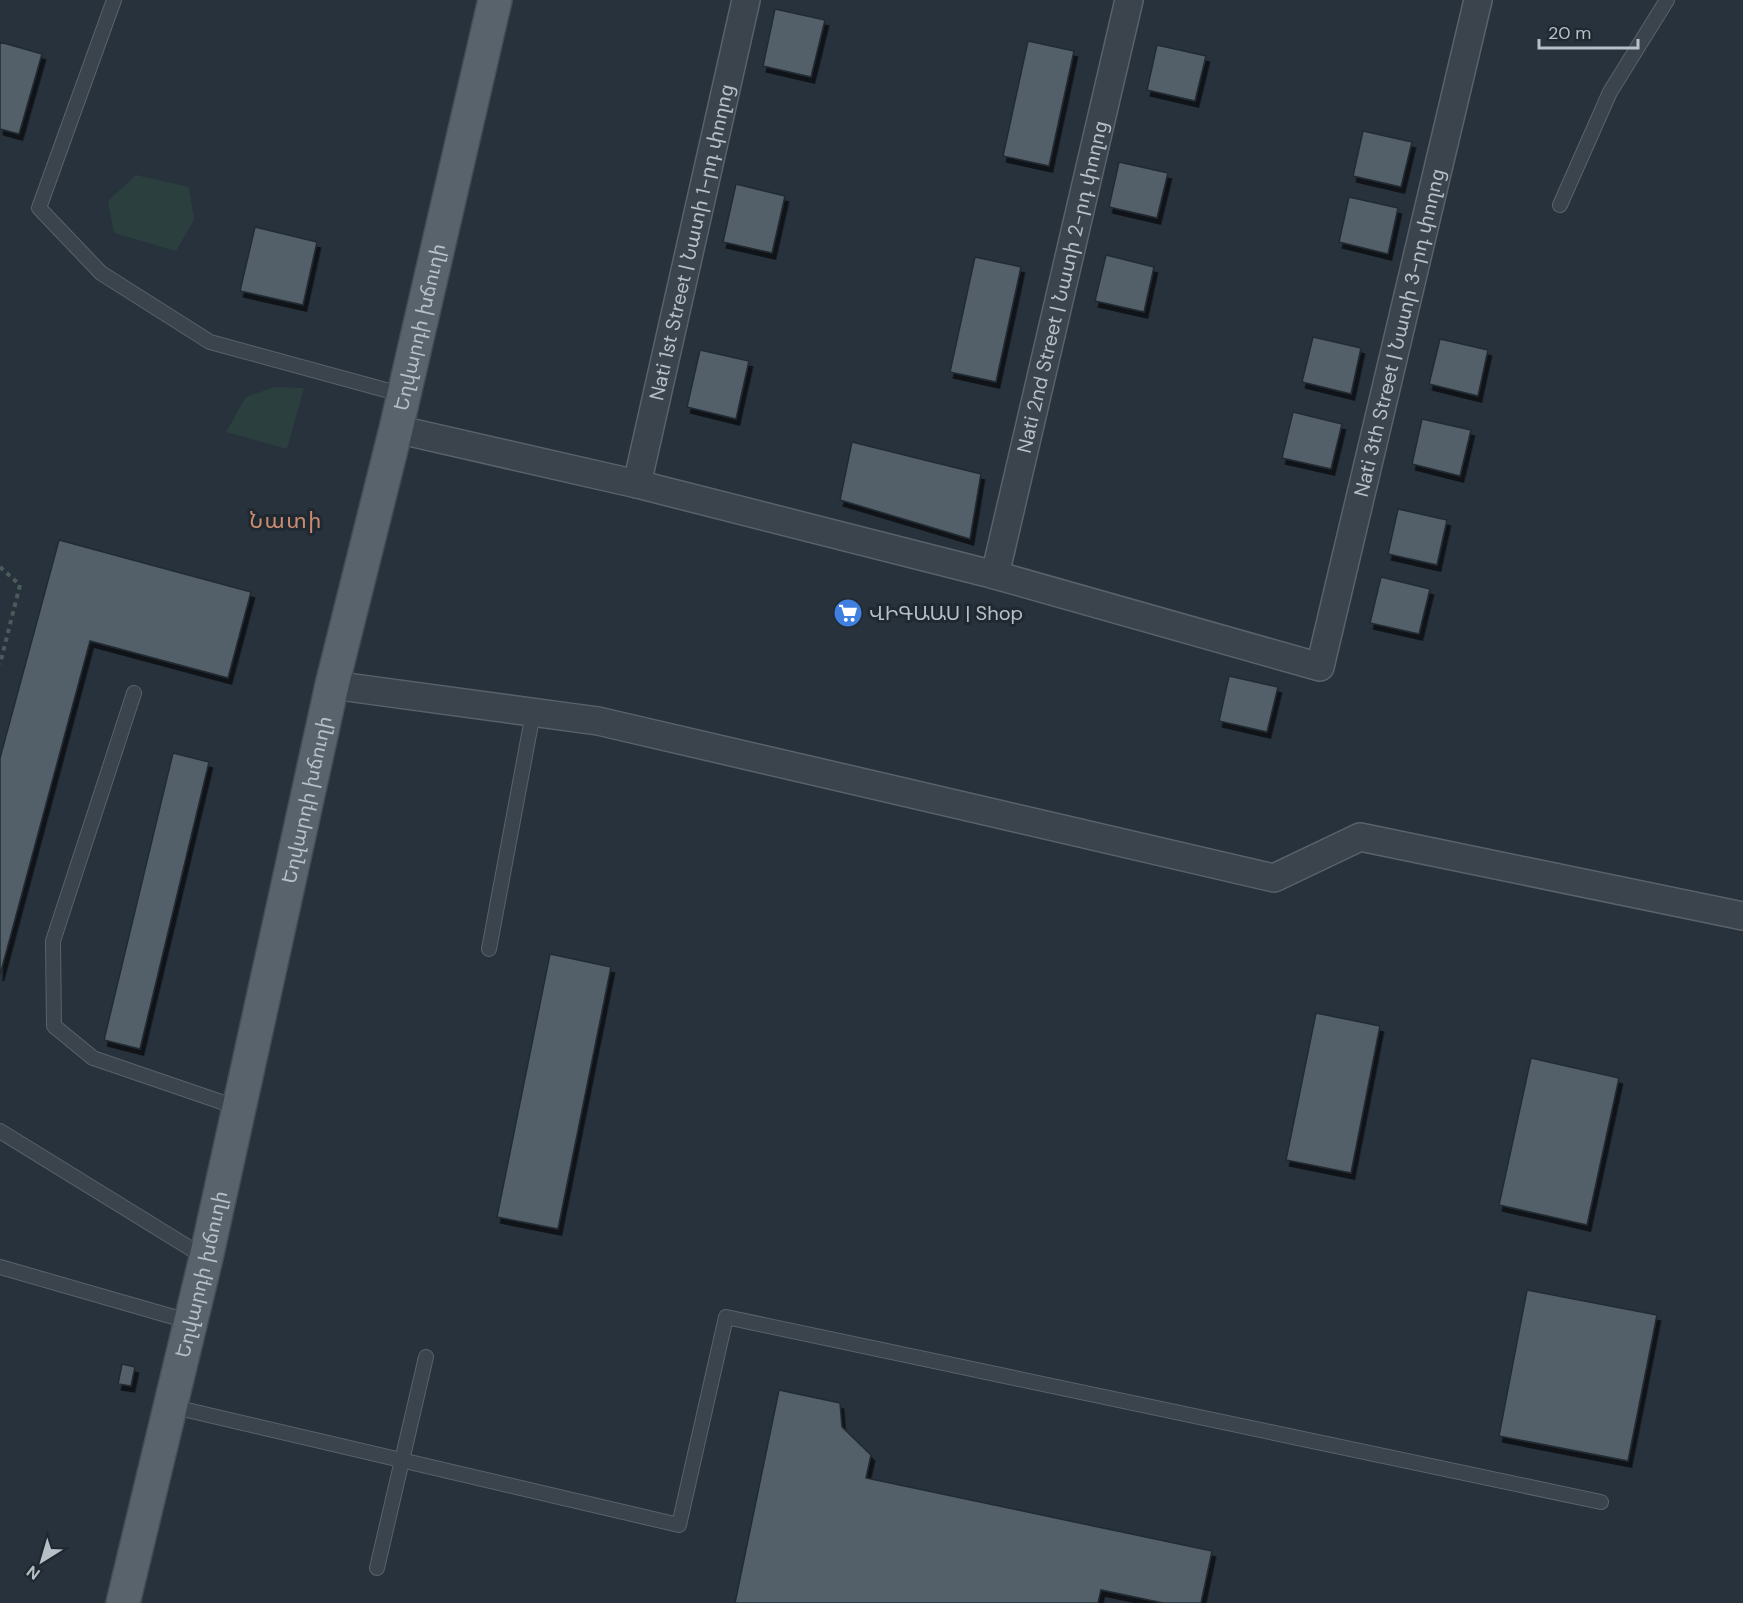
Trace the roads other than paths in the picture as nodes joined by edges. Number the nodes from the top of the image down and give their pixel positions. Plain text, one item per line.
1 (114, 0) edge
2 (495, 0) edge
3 (746, 0) edge
4 (1129, 0) edge
5 (1478, 0) edge
6 (1667, 0) edge
7 (1560, 205) dead end
8 (404, 395) junction
9 (396, 429) junction
10 (637, 484) junction
11 (995, 575) junction
12 (332, 685) junction
13 (134, 693) dead end
14 (533, 712) junction
15 (1743, 916) edge
16 (489, 949) dead end
17 (239, 1108) junction
18 (0, 1131) edge
19 (206, 1258) junction
20 (0, 1267) edge
21 (190, 1322) junction
22 (426, 1356) dead end
23 (170, 1406) junction
24 (401, 1461) junction
25 (1601, 1502) dead end
26 (376, 1568) dead end
27 (123, 1603) edge

1 - 8 lane
2 - 8 main road, Եղվարդի խճուղի
3 - 10 street, Nati 1st Street | Նատի 1-րդ փողոց
4 - 11 street, Nati 2nd Street | Նատի 2-րդ փողոց
5 - 11 street, Nati 3th Street | Նատի 3-րդ փողոց
6 - 7 lane
8 - 9 main road, Եղվարդի խճուղի
9 - 10 street
9 - 12 main road, Եղվարդի խճուղի
10 - 11 street
12 - 14 street
12 - 17 main road, Եղվարդի խճուղի
13 - 17 lane
14 - 15 street
14 - 16 lane
17 - 19 main road, Եղվարդի խճուղի
18 - 19 lane
19 - 21 main road, Եղվարդի խճուղի
20 - 21 lane
21 - 23 main road, Եղվարդի խճուղի
22 - 24 lane
23 - 24 lane
23 - 27 main road, Եղվարդի խճուղի
24 - 25 lane
24 - 26 lane

